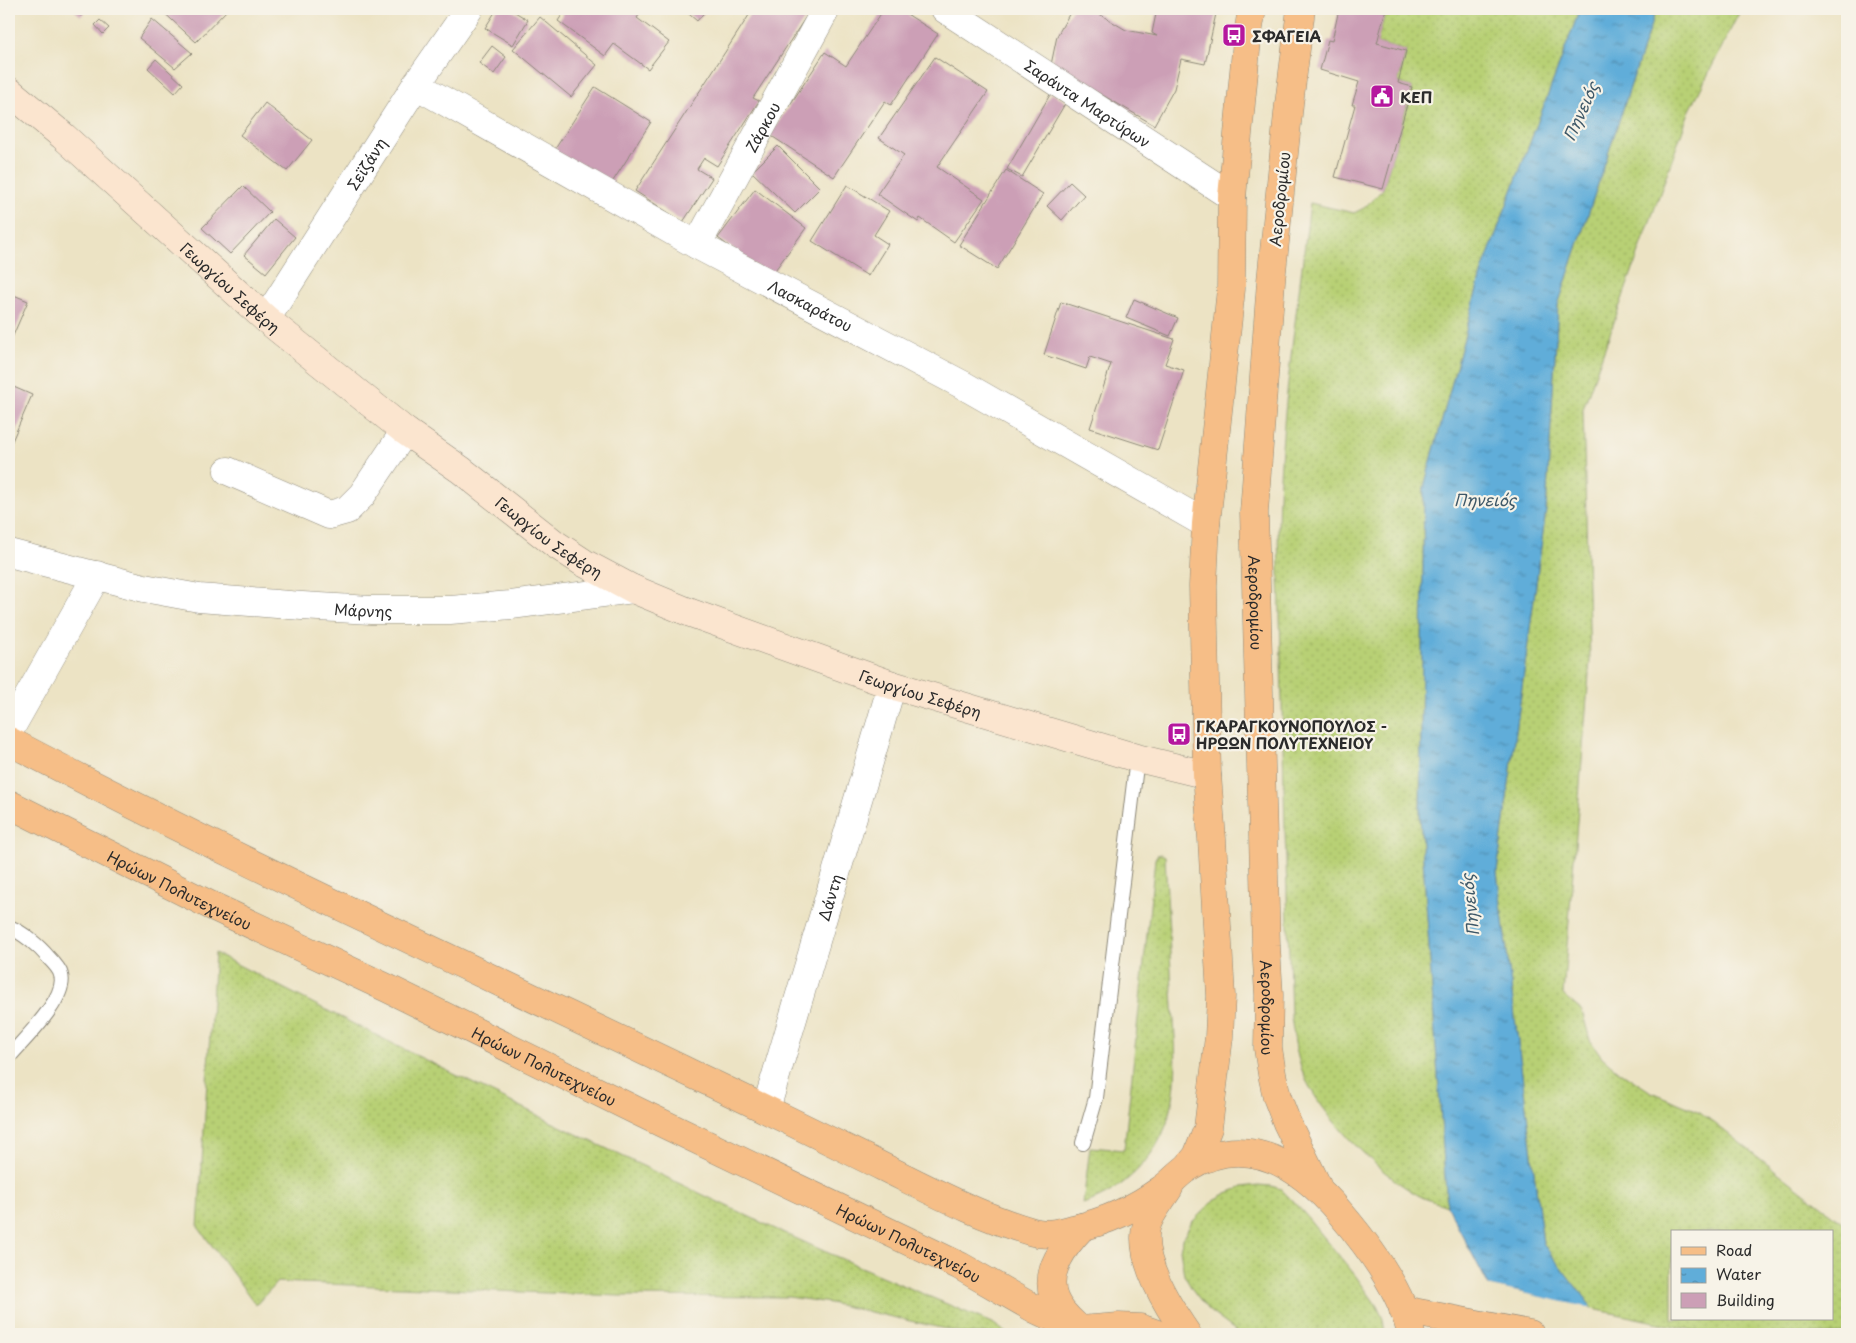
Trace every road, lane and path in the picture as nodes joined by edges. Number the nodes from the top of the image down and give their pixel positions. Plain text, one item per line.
1 (468, 9) edge
2 (826, 9) edge
3 (945, 9) edge
4 (1252, 9) edge
5 (1301, 9) edge
6 (416, 86) junction
7 (9, 91) edge
8 (1232, 197) junction
9 (697, 245) junction
10 (266, 318) junction
11 (405, 431) junction
12 (228, 471) dead end
13 (1206, 524) junction
14 (9, 553) edge
15 (97, 575) junction
16 (633, 589) junction
17 (892, 685) junction
18 (9, 731) edge
19 (9, 741) edge
20 (1137, 758) junction
21 (1207, 775) junction
22 (9, 804) edge
23 (9, 927) edge
24 (9, 1057) edge
25 (766, 1109) junction
26 (1082, 1143) dead end
27 (1180, 1175) junction
28 (1319, 1189) junction
29 (1082, 1227) junction
30 (1407, 1322) edge
31 (1079, 1332) edge
32 (1157, 1334) edge
33 (1186, 1334) edge
34 (1530, 1334) edge

1 - 6 street, Σεϊζάνη
2 - 9 street, Ζάρκου
3 - 8 street, Σαράντα Μαρτύρων
4 - 8 main road
5 - 28 main road, Αεροδρομίου
6 - 9 street, Λασκαράτου
6 - 10 street, Σεϊζάνη
7 - 10 street, Γεωργίου Σεφέρη
8 - 13 main road
9 - 13 street, Λασκαράτου
10 - 11 street, Γεωργίου Σεφέρη
11 - 12 street
11 - 16 street, Γεωργίου Σεφέρη
13 - 21 main road
14 - 15 street, Μάρνης
15 - 16 street, Μάρνης
15 - 18 street
16 - 17 street, Γεωργίου Σεφέρη
17 - 20 street, Γεωργίου Σεφέρη
17 - 25 street, Δάντη
19 - 25 main road
20 - 21 street, Γεωργίου Σεφέρη
20 - 26 lane
21 - 27 main road
22 - 31 main road, Ηρώων Πολυτεχνείου
23 - 24 lane
25 - 29 main road
27 - 28 main road
27 - 29 main road
27 - 33 main road
28 - 30 main road
29 - 31 main road
30 - 34 main road
31 - 32 main road

